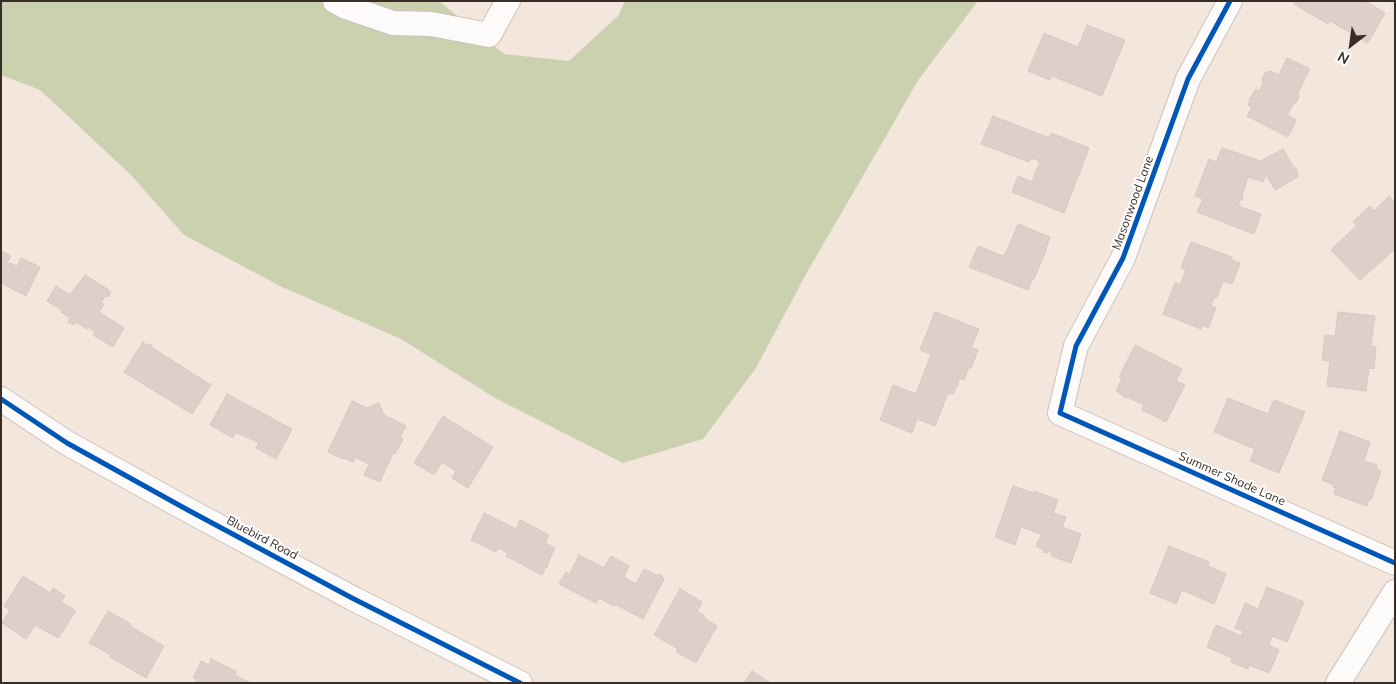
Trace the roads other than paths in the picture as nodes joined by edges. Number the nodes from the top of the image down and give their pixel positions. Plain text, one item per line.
1 (335, 1) edge
2 (508, 1) edge
3 (1230, 1) edge
4 (1, 400) edge
5 (1060, 413) joint
6 (1395, 563) edge
7 (1395, 592) edge
8 (520, 683) edge
9 (1338, 683) edge

1 - 2 street
3 - 5 street, Masonwood Lane
4 - 8 street, Bluebird Road
5 - 6 street, Summer Shade Lane
7 - 9 street

